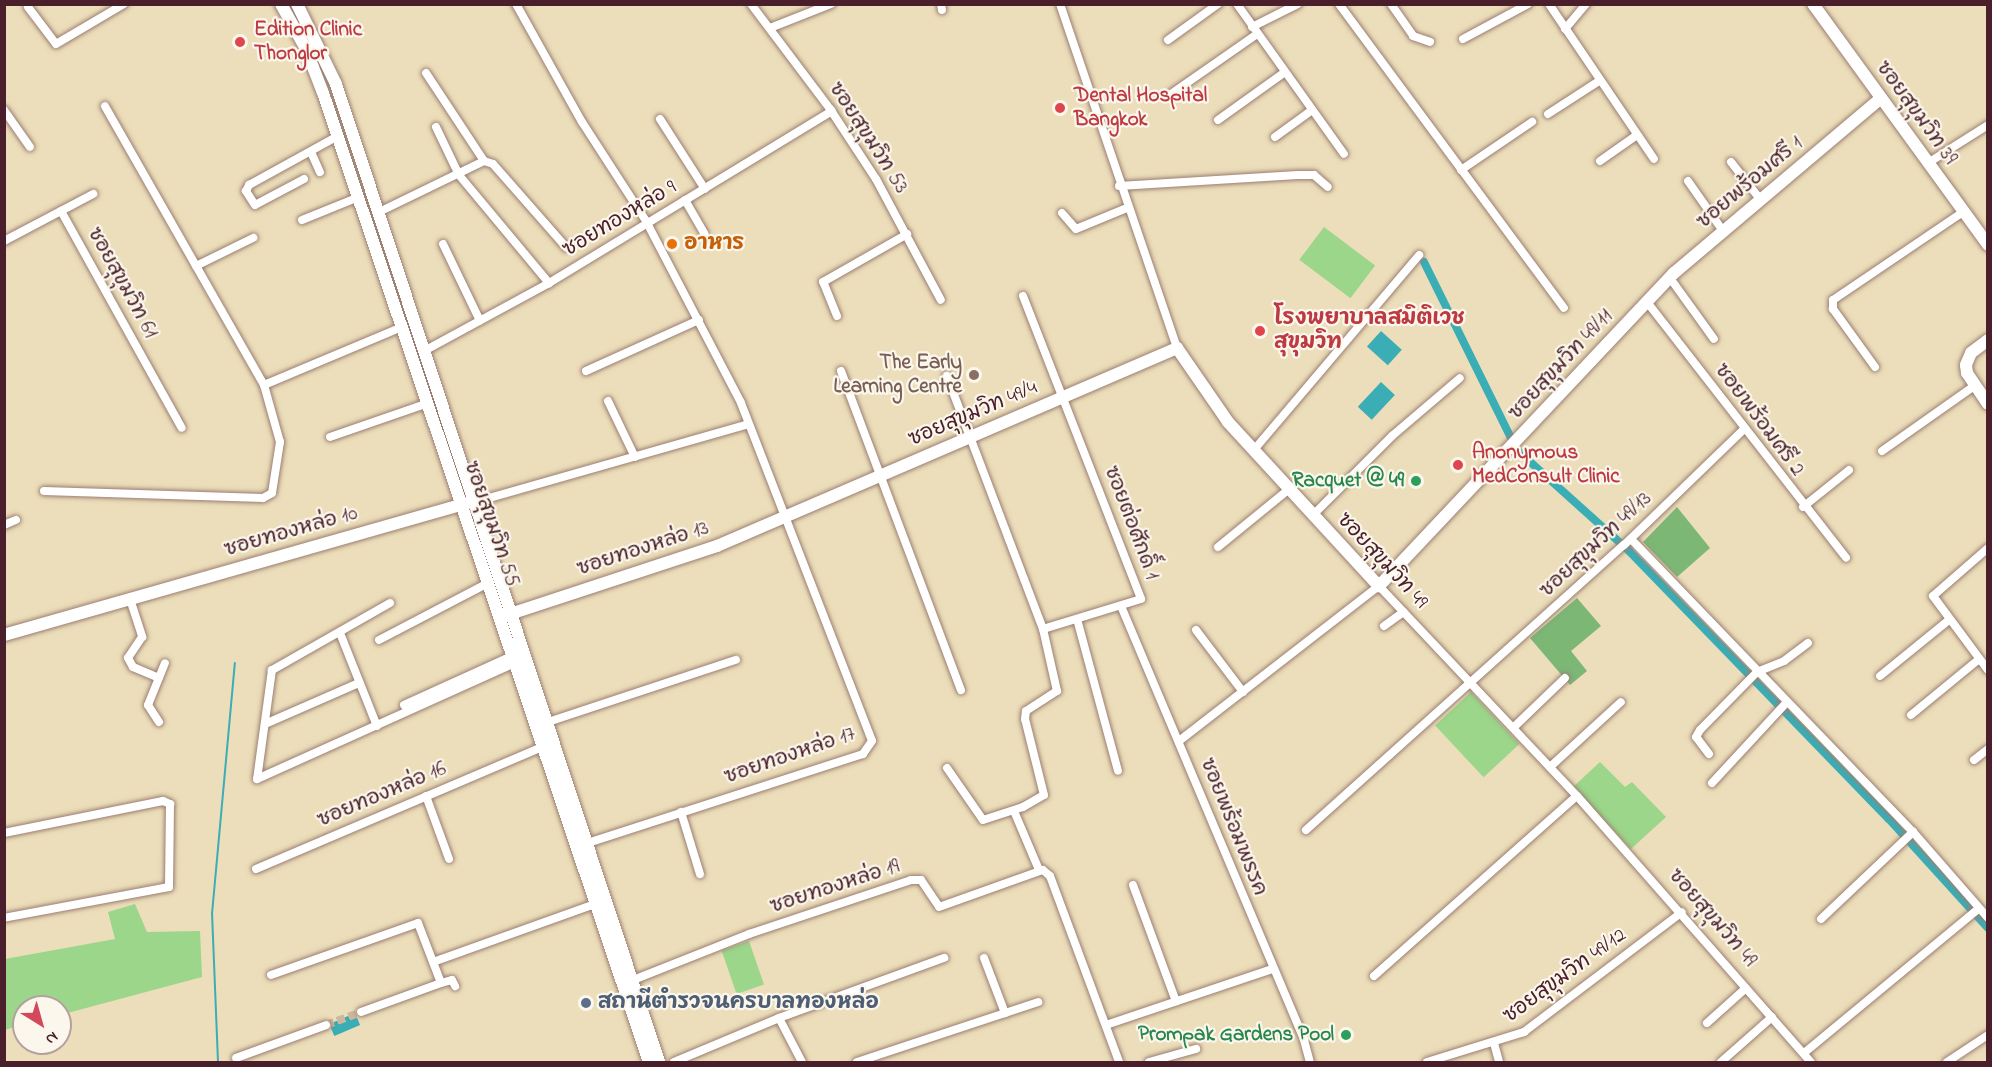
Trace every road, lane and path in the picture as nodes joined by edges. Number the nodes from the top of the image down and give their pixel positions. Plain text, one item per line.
1 (124, 4) edge
2 (281, 4) edge
3 (297, 4) edge
4 (751, 4) edge
5 (831, 4) edge
6 (1059, 4) edge
7 (1218, 4) edge
8 (1237, 4) edge
9 (1298, 4) edge
10 (1339, 4) edge
11 (1391, 4) edge
12 (1528, 4) edge
13 (1549, 4) edge
14 (1586, 4) edge
15 (1813, 4) edge
16 (518, 5) edge
17 (28, 7) dead end
18 (770, 28) junction
19 (1565, 29) junction
20 (1254, 30) junction
21 (1463, 39) dead end
22 (1168, 40) dead end
23 (1431, 42) dead end
24 (1285, 72) junction
25 (426, 73) dead end
26 (1599, 81) junction
27 (1171, 94) dead end
28 (1881, 98) junction
29 (105, 106) dead end
30 (4, 110) edge
31 (1312, 110) junction
32 (832, 111) junction
33 (1548, 114) dead end
34 (660, 118) dead end
35 (1218, 120) dead end
36 (1532, 122) dead end
37 (1988, 125) edge
38 (436, 127) dead end
39 (1636, 135) junction
40 (338, 136) junction
41 (1275, 136) dead end
42 (30, 147) dead end
43 (310, 152) junction
44 (1344, 154) dead end
45 (1654, 159) dead end
46 (484, 161) junction
47 (1600, 161) dead end
48 (1731, 162) dead end
49 (1928, 163) junction
50 (1461, 170) junction
51 (320, 172) dead end
52 (459, 175) junction
53 (304, 179) dead end
54 (1688, 181) dead end
55 (1119, 186) junction
56 (1328, 187) dead end
57 (705, 189) junction
58 (372, 191) junction
59 (93, 194) dead end
60 (358, 197) junction
61 (1760, 199) junction
62 (685, 200) junction
63 (1127, 208) junction
64 (61, 211) junction
65 (379, 212) junction
66 (1963, 212) junction
67 (1062, 213) dead end
68 (365, 217) junction
69 (302, 220) dead end
70 (646, 221) junction
71 (1723, 231) junction
72 (705, 234) dead end
73 (908, 234) junction
74 (253, 238) dead end
75 (4, 241) edge
76 (443, 244) dead end
77 (1988, 245) edge
78 (566, 247) dead end
79 (1419, 255) dead end
80 (196, 266) junction
81 (1670, 278) junction
82 (549, 283) junction
83 (1023, 296) dead end
84 (941, 300) dead end
85 (1647, 302) junction
86 (1564, 308) dead end
87 (837, 316) dead end
88 (699, 320) junction
89 (480, 321) junction
90 (408, 324) junction
91 (1714, 339) dead end
92 (1988, 340) edge
93 (1177, 348) junction
94 (418, 353) junction
95 (1875, 367) dead end
96 (586, 371) dead end
97 (841, 371) dead end
98 (947, 376) dead end
99 (1460, 378) dead end
100 (264, 385) junction
101 (1974, 386) junction
102 (1063, 397) junction
103 (608, 401) dead end
104 (428, 403) junction
105 (1988, 404) edge
106 (748, 424) junction
107 (182, 428) dead end
108 (1743, 430) junction
109 (330, 437) dead end
110 (970, 437) junction
111 (1253, 451) junction
112 (1882, 451) dead end
113 (635, 457) junction
114 (1849, 470) dead end
115 (879, 476) junction
116 (1289, 489) junction
117 (44, 492) dead end
118 (469, 502) junction
119 (1803, 507) junction
120 (1313, 515) junction
121 (785, 516) junction
122 (16, 520) dead end
123 (4, 525) edge
124 (1630, 539) junction
125 (1218, 547) dead end
126 (1988, 548) edge
127 (1846, 558) dead end
128 (490, 582) junction
129 (1379, 586) junction
130 (130, 599) junction
131 (390, 603) dead end
132 (1121, 606) junction
133 (1403, 612) junction
134 (506, 614) junction
135 (1077, 619) junction
136 (1949, 620) junction
137 (1384, 626) dead end
138 (1042, 629) junction
139 (1196, 630) dead end
140 (340, 633) junction
141 (4, 635) edge
142 (379, 640) dead end
143 (1809, 643) dead end
144 (515, 659) junction
145 (736, 660) dead end
146 (1978, 660) junction
147 (165, 663) dead end
148 (1988, 670) edge
149 (1757, 672) junction
150 (1880, 676) dead end
151 (159, 678) junction
152 (1565, 678) dead end
153 (359, 683) junction
154 (1470, 683) junction
155 (961, 690) dead end
156 (1243, 692) junction
157 (1621, 702) dead end
158 (1786, 703) junction
159 (404, 705) dead end
160 (1911, 715) dead end
161 (159, 722) dead end
162 (265, 724) junction
163 (542, 724) junction
164 (377, 726) junction
165 (1513, 728) junction
166 (1179, 741) junction
167 (549, 744) junction
168 (1988, 749) edge
169 (1708, 754) dead end
170 (1974, 760) dead end
171 (1550, 767) junction
172 (947, 768) dead end
173 (1118, 771) dead end
174 (1712, 783) dead end
175 (426, 796) junction
176 (1577, 796) junction
177 (1014, 811) junction
178 (681, 812) junction
179 (1306, 830) dead end
180 (1913, 832) junction
181 (4, 833) edge
182 (582, 846) junction
183 (449, 858) dead end
184 (256, 869) dead end
185 (1039, 870) junction
186 (700, 874) dead end
187 (1133, 885) dead end
188 (601, 902) junction
189 (1979, 908) junction
190 (1682, 912) junction
191 (4, 918) edge
192 (1988, 918) edge
193 (1821, 919) dead end
194 (944, 958) dead end
195 (984, 958) dead end
196 (433, 962) junction
197 (1272, 969) junction
198 (271, 975) dead end
199 (1374, 976) dead end
200 (628, 981) junction
201 (441, 983) junction
202 (455, 986) dead end
203 (1746, 988) junction
204 (1176, 1001) junction
205 (1038, 1002) dead end
206 (361, 1012) tunnel mouth
207 (1005, 1013) junction
208 (1772, 1017) junction
209 (778, 1018) junction
210 (1707, 1023) dead end
211 (326, 1025) tunnel mouth
212 (1106, 1026) junction
213 (1988, 1035) edge
214 (1494, 1043) junction
215 (1196, 1049) dead end
216 (1804, 1053) junction
217 (236, 1058) dead end
218 (650, 1062) edge
219 (659, 1062) edge
220 (674, 1062) edge
221 (802, 1062) edge
222 (857, 1062) edge
223 (1119, 1062) edge
224 (1149, 1062) edge
225 (1310, 1062) edge
226 (1427, 1062) edge
227 (1499, 1062) edge
228 (1721, 1062) edge
229 (1811, 1062) edge
230 (1947, 1062) edge

1 - 17 street
2 - 40 street, ซอยสุขุมวิท 55
3 - 58 street, ซอยสุขุมวิท 55
4 - 18 street, ซอยสุขุมวิท 53
5 - 18 street
6 - 55 street, ซอยสุขุมวิท 49
7 - 22 street
8 - 20 street
9 - 20 street
10 - 50 street
11 - 23 street
12 - 21 street
13 - 19 street
14 - 19 street
15 - 28 street, ซอยสุขุมวิท 39
16 - 70 street
18 - 32 street, ซอยสุขุมวิท 53
19 - 26 street
20 - 24 street
20 - 27 street
24 - 31 street
24 - 35 street
25 - 46 street
26 - 33 street
26 - 39 street
28 - 49 street, ซอยสุขุมวิท 39
28 - 61 street, ซอยพร้อมศรี 1
29 - 80 street
30 - 42 street
31 - 41 street
31 - 44 street
32 - 57 street, ซอยทองหล่อ 9
32 - 73 street, ซอยสุขุมวิท 53
34 - 57 street
36 - 50 street
37 - 49 street
38 - 52 street
39 - 45 street
39 - 47 street
40 - 43 street
40 - 60 street, ซอยสุขุมวิท 55
43 - 51 street
43 - 53 street
46 - 52 street
46 - 78 street
48 - 61 street
49 - 66 street, ซอยสุขุมวิท 39
50 - 86 street
52 - 65 street
52 - 82 street
54 - 71 street
55 - 56 street
55 - 63 street, ซอยสุขุมวิท 49
57 - 62 street, ซอยทองหล่อ 9
58 - 60 street
58 - 65 street, ซอยสุขุมวิท 55
59 - 64 street
60 - 68 street, ซอยสุขุมวิท 55
60 - 69 street
61 - 71 street, ซอยพร้อมศรี 1
62 - 70 street, ซอยทองหล่อ 9
62 - 72 street
63 - 67 street
63 - 93 street, ซอยสุขุมวิท 49
64 - 75 street
64 - 107 street, ซอยสุขุมวิท 61
65 - 68 street
65 - 90 street, ซอยสุขุมวิท 55
66 - 77 street, ซอยสุขุมวิท 39
66 - 95 street
68 - 90 street, ซอยสุขุมวิท 55
70 - 82 street, ซอยทองหล่อ 9
70 - 88 street
71 - 81 street, ซอยพร้อมศรี 1
73 - 84 street, ซอยสุขุมวิท 53
73 - 87 street
74 - 80 street
76 - 89 street
79 - 111 street
80 - 100 street
81 - 85 street, ซอยพร้อมศรี 1
81 - 91 street
82 - 89 street, ซอยทองหล่อ 9
83 - 102 street
85 - 108 street, ซอยพร้อมศรี 2
85 - 129 street, ซอยสุขุมวิท 49/11
88 - 96 street
88 - 106 street
89 - 94 street, ซอยทองหล่อ 9
90 - 94 street, ซอยสุขุมวิท 55
90 - 100 street
92 - 101 street
93 - 102 street, ซอยสุขุมวิท 49/4
93 - 111 street, ซอยสุขุมวิท 49
94 - 104 street, ซอยสุขุมวิท 55
94 - 118 street, ซอยสุขุมวิท 55
97 - 115 street
98 - 110 street
99 - 120 street
100 - 117 street
101 - 105 street
101 - 112 street
102 - 110 street, ซอยสุขุมวิท 49/4
102 - 132 street, ซอยต่อศักดิ์ 1
103 - 113 street
104 - 109 street
104 - 118 street, ซอยสุขุมวิท 55
106 - 113 street
106 - 121 street
108 - 119 street, ซอยพร้อมศรี 2
108 - 124 street, ซอยสุขุมวิท 49/13
110 - 115 street, ซอยสุขุมวิท 49/4
110 - 138 street
111 - 116 street, ซอยสุขุมวิท 49
113 - 118 street
114 - 119 street
115 - 121 street, ซอยสุขุมวิท 49/4
115 - 155 street
116 - 120 street, ซอยสุขุมวิท 49
116 - 125 street
118 - 128 street, ซอยสุขุมวิท 55
118 - 130 street, ซอยทองหล่อ 10
118 - 134 street, ซอยสุขุมวิท 55
119 - 127 street, ซอยพร้อมศรี 2
120 - 129 street, ซอยสุขุมวิท 49
121 - 134 street, ซอยทองหล่อ 13
121 - 178 street, ซอยทองหล่อ 17
122 - 123 street
124 - 149 street
124 - 154 street, ซอยสุขุมวิท 49/13
126 - 136 street
128 - 134 street, ซอยสุขุมวิท 55
128 - 142 street
129 - 133 street, ซอยสุขุมวิท 49
129 - 156 street
130 - 141 street, ซอยทองหล่อ 10
130 - 151 street
131 - 140 street
132 - 135 street, ซอยต่อศักดิ์ 1
132 - 166 street, ซอยพร้อมพรรค
133 - 137 street
133 - 154 street, ซอยสุขุมวิท 49
134 - 144 street, ซอยสุขุมวิท 55
134 - 163 street, ซอยสุขุมวิท 55
135 - 138 street, ซอยต่อศักดิ์ 1
135 - 173 street
136 - 146 street
136 - 150 street
138 - 177 street
139 - 156 street
140 - 153 street
140 - 162 street
143 - 149 street
144 - 159 street
144 - 163 street, ซอยสุขุมวิท 55
144 - 164 street
145 - 163 street
146 - 148 street
146 - 160 street
147 - 151 street
149 - 158 street
149 - 169 street
151 - 161 street
152 - 165 street
153 - 162 street
153 - 164 street
154 - 165 street, ซอยสุขุมวิท 49
154 - 179 street, ซอยสุขุมวิท 49/13
156 - 166 street
157 - 171 street
158 - 174 street
158 - 180 street
162 - 164 street
163 - 167 street, ซอยสุขุมวิท 55
165 - 171 street, ซอยสุขุมวิท 49
166 - 197 street, ซอยพร้อมพรรค
167 - 175 street, ซอยทองหล่อ 16
167 - 182 street, ซอยสุขุมวิท 55
168 - 170 street
171 - 176 street, ซอยสุขุมวิท 49
172 - 177 street
175 - 183 street
175 - 184 street, ซอยทองหล่อ 16
176 - 190 street, ซอยสุขุมวิท 49
176 - 199 street
177 - 185 street
178 - 182 street, ซอยทองหล่อ 17
178 - 186 street
180 - 189 street
180 - 193 street
181 - 191 street
182 - 188 street, ซอยสุขุมวิท 55
185 - 200 street, ซอยทองหล่อ 19
185 - 212 street
187 - 204 street
188 - 196 street
188 - 200 street, ซอยสุขุมวิท 55
189 - 192 street
189 - 216 street
190 - 203 street, ซอยสุขุมวิท 49
190 - 214 street, ซอยสุขุมวิท 49/12
194 - 209 street
195 - 207 street
196 - 198 street
196 - 201 street
197 - 204 street
197 - 225 street, ซอยพร้อมพรรค
200 - 218 street, ซอยสุขุมวิท 55
200 - 219 street, ซอยสุขุมวิท 55
201 - 202 street
201 - 206 street
203 - 208 street, ซอยสุขุมวิท 49
203 - 210 street
204 - 212 street
205 - 207 street
207 - 222 street
208 - 216 street, ซอยสุขุมวิท 49
208 - 228 street
209 - 220 street
209 - 221 street
211 - 217 street
212 - 223 street
213 - 230 street
214 - 226 street, ซอยสุขุมวิท 49/12
214 - 227 street
215 - 224 street
216 - 229 street, ซอยสุขุมวิท 49

